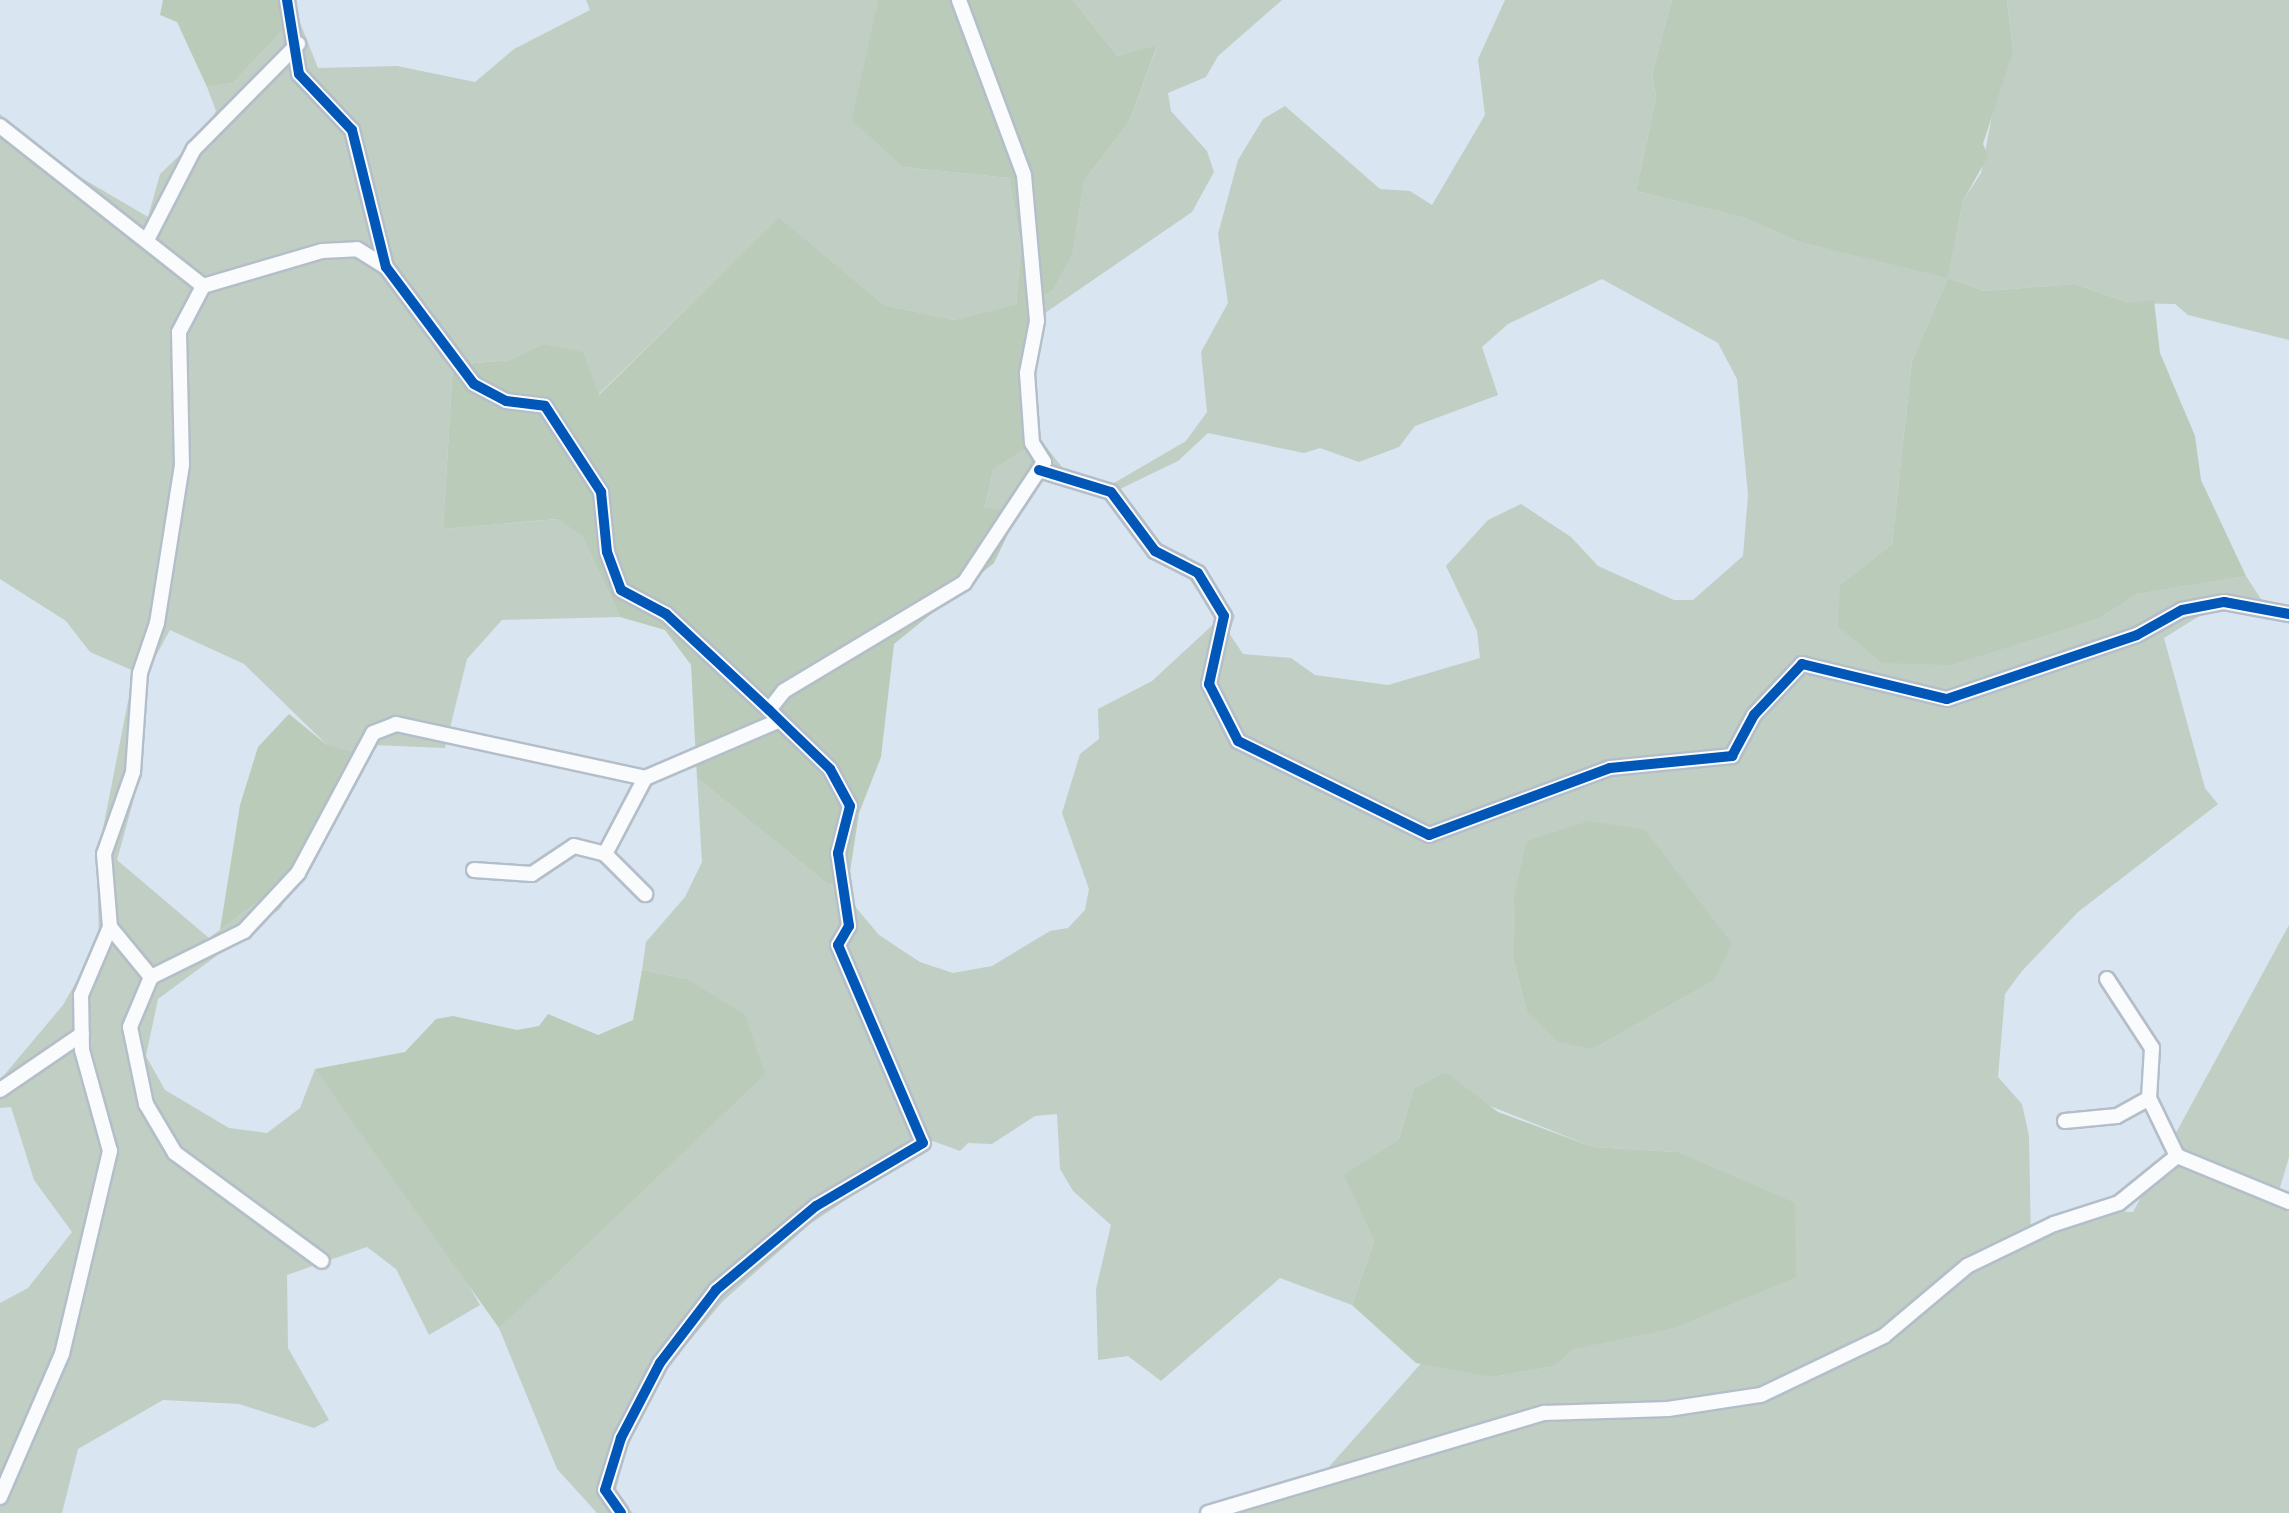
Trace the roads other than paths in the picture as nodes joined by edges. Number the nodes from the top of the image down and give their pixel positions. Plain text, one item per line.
1 (287, 0) edge
2 (959, 0) edge
3 (298, 44) junction
4 (0, 126) edge
5 (149, 236) junction
6 (386, 267) junction
7 (203, 286) junction
8 (1039, 470) junction
9 (2289, 614) edge
10 (774, 715) junction
11 (645, 778) junction
12 (605, 854) junction
13 (474, 870) dead end
14 (645, 894) dead end
15 (110, 927) junction
16 (151, 977) junction
17 (2107, 979) dead end
18 (82, 1034) junction
19 (0, 1090) edge
20 (2149, 1098) junction
21 (2065, 1121) dead end
22 (2177, 1156) junction
23 (2289, 1202) edge
24 (322, 1261) dead end
25 (0, 1497) edge
26 (621, 1513) edge
27 (1208, 1513) edge

1 - 3 street
2 - 8 street
3 - 5 street
3 - 6 street
4 - 5 street
5 - 7 street
6 - 7 street
6 - 10 street
7 - 15 street
8 - 9 street
8 - 10 street
10 - 11 street
10 - 26 street
11 - 12 street
11 - 16 street
12 - 13 street
12 - 14 street
15 - 16 street
15 - 18 street
16 - 24 street
17 - 20 street
18 - 19 street
18 - 25 street
20 - 21 street
20 - 22 street
22 - 23 street
22 - 27 street

